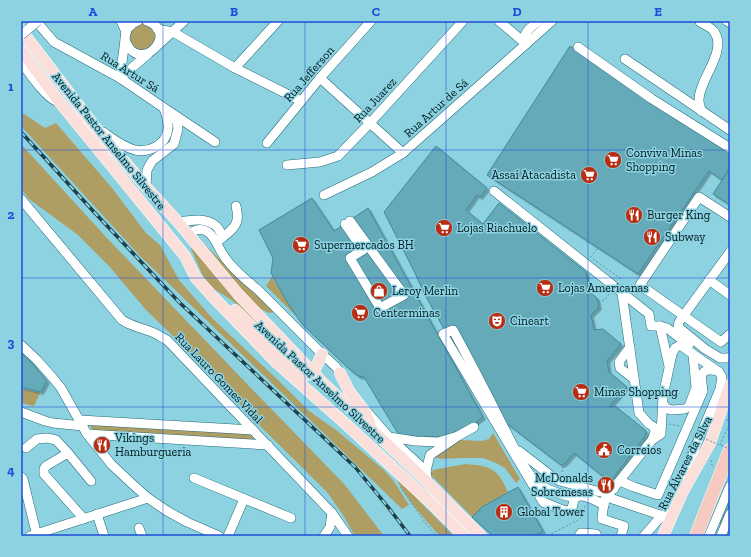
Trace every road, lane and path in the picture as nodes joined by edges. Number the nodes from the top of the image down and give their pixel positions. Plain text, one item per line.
1 (37, 21) edge
2 (121, 21) edge
3 (138, 21) edge
4 (184, 21) edge
5 (278, 21) edge
6 (371, 21) edge
7 (463, 21) edge
8 (499, 21) edge
9 (539, 21) edge
10 (552, 21) edge
11 (727, 21) edge
12 (700, 22) edge
13 (151, 23) edge
14 (730, 23) edge
15 (21, 30) edge
16 (173, 32) junction
17 (21, 35) edge
18 (126, 36) junction
19 (525, 43) junction
20 (157, 46) junction
21 (578, 48) dead end
22 (21, 50) edge
23 (148, 54) junction
24 (625, 59) dead end
25 (21, 62) edge
26 (235, 68) junction
27 (120, 78) junction
28 (320, 78) junction
29 (58, 100) junction
30 (301, 101) junction
31 (164, 108) junction
32 (701, 110) junction
33 (370, 123) junction
34 (95, 127) junction
35 (730, 130) edge
36 (215, 142) dead end
37 (267, 143) dead end
38 (730, 148) edge
39 (403, 153) junction
40 (287, 165) dead end
41 (146, 187) junction
42 (494, 191) dead end
43 (324, 195) dead end
44 (21, 198) edge
45 (236, 206) dead end
46 (730, 217) edge
47 (178, 222) junction
48 (347, 222) joint
49 (188, 234) junction
50 (220, 239) junction
51 (598, 248) dead end
52 (730, 252) edge
53 (185, 256) junction
54 (709, 280) junction
55 (730, 282) edge
56 (618, 287) junction
57 (727, 292) edge
58 (214, 298) junction
59 (598, 302) dead end
60 (684, 315) junction
61 (730, 334) edge
62 (674, 338) junction
63 (21, 345) edge
64 (322, 354) junction
65 (694, 354) junction
66 (730, 357) edge
67 (670, 367) junction
68 (314, 372) junction
69 (719, 372) junction
70 (340, 373) junction
71 (730, 385) edge
72 (730, 402) edge
73 (663, 404) junction
74 (21, 412) edge
75 (730, 415) edge
76 (727, 421) dead end
77 (730, 422) edge
78 (83, 427) junction
79 (474, 427) dead end
80 (253, 430) junction
81 (375, 432) junction
82 (722, 434) dead end
83 (458, 436) junction
84 (390, 437) junction
85 (652, 440) junction
86 (268, 445) junction
87 (514, 447) junction
88 (721, 447) edge
89 (26, 448) dead end
90 (68, 453) junction
91 (711, 460) dead end
92 (730, 462) edge
93 (426, 471) junction
94 (721, 474) junction
95 (21, 477) edge
96 (194, 478) dead end
97 (676, 480) dead end
98 (91, 481) dead end
99 (620, 481) junction
100 (428, 483) junction
101 (730, 486) edge
102 (634, 487) junction
103 (683, 491) junction
104 (608, 497) junction
105 (148, 498) junction
106 (575, 498) junction
107 (244, 499) junction
108 (678, 503) junction
109 (707, 506) junction
110 (332, 513) junction
111 (97, 514) junction
112 (730, 514) edge
113 (663, 516) junction
114 (291, 518) dead end
115 (84, 519) junction
116 (34, 535) edge
117 (549, 535) dead end
118 (104, 536) edge
119 (219, 536) edge
120 (228, 536) edge
121 (324, 536) edge
122 (348, 536) edge
123 (464, 536) edge
124 (481, 536) edge
125 (547, 536) edge
126 (579, 536) edge
127 (597, 536) edge
128 (621, 536) edge
129 (644, 536) edge
130 (663, 536) edge
131 (686, 536) edge
132 (696, 536) edge
133 (709, 536) edge
134 (721, 536) edge

1 - 17 street, bridge
1 - 27 street, Rua Artur Sá
2 - 18 street
3 - 18 street
4 - 16 street
5 - 26 street
6 - 28 street, Rua Jefferson
7 - 33 street, Rua Juarez
8 - 19 street
9 - 19 street, Rua Artur de Sá
10 - 19 street, Rua Artur de Sá
11 - 14 street
12 - 32 street
13 - 16 street
13 - 20 street
15 - 34 main road, Avenida Pastor Anselmo Silvestre
16 - 20 street
16 - 26 street
18 - 23 street
18 - 27 street
19 - 39 street, Rua Artur de Sá
20 - 23 street
21 - 38 street
22 - 29 main road, Avenida Pastor Anselmo Silvestre
23 - 27 street
24 - 32 street
25 - 29 street
26 - 30 street
27 - 31 street, Rua Artur Sá
28 - 30 street, Rua Jefferson
28 - 33 street
29 - 53 main road, Avenida Pastor Anselmo Silvestre
30 - 37 street, Rua Jefferson
31 - 34 street
31 - 36 street, Rua Artur Sá
31 - 41 street
32 - 35 street
33 - 39 street
33 - 40 street, Rua Juarez
34 - 41 main road, Avenida Pastor Anselmo Silvestre
39 - 43 street, Rua Artur de Sá
41 - 47 main road, Avenida Pastor Anselmo Silvestre
42 - 56 street
44 - 80 street, Rua Lauro Gomes Vidal
45 - 50 street
46 - 60 street
47 - 49 main road, Avenida Pastor Anselmo Silvestre
47 - 50 street, Avenida Pastor Anselmo Silvestre
48 - 48 street
49 - 50 street, Avenida Pastor Anselmo Silvestre
49 - 53 main road
49 - 68 main road, Avenida Pastor Anselmo Silvestre
50 - 64 street, Avenida Pastor Anselmo Silvestre
51 - 56 path
52 - 54 street
53 - 58 main road, Avenida Pastor Anselmo Silvestre
54 - 57 street
54 - 60 street
55 - 57 street
56 - 59 path
56 - 62 street
56 - 85 street
58 - 68 main road
58 - 123 main road, Avenida Pastor Anselmo Silvestre
60 - 61 street
60 - 62 street
62 - 65 street
62 - 66 street
62 - 67 street
62 - 67 street
62 - 69 street
63 - 78 street
64 - 68 main road
64 - 70 street, Avenida Pastor Anselmo Silvestre
65 - 69 street
65 - 73 street
67 - 73 street
68 - 81 main road, Avenida Pastor Anselmo Silvestre
69 - 102 street
69 - 103 street
70 - 81 main road
70 - 84 street, Avenida Pastor Anselmo Silvestre
71 - 88 main road
72 - 88 street, Rua Álvares da Silva
73 - 85 street
74 - 78 street
75 - 76 path
77 - 88 path
78 - 80 street
78 - 86 street
78 - 105 street
79 - 83 street
80 - 86 street, Rua Lauro Gomes Vidal
81 - 100 main road, Avenida Pastor Anselmo Silvestre
82 - 88 path
83 - 84 street
83 - 93 street
84 - 93 street, Avenida Pastor Anselmo Silvestre
85 - 99 street
86 - 110 street, Rua Lauro Gomes Vidal
87 - 104 street
87 - 106 street
87 - 106 street
88 - 94 highway
88 - 97 path, bridge
88 - 103 main road, Rua Álvares da Silva
89 - 90 street
90 - 98 street
90 - 115 street
91 - 94 path
92 - 94 main road
93 - 100 street
94 - 109 highway
95 - 116 street
96 - 107 street
99 - 102 street
99 - 104 street
100 - 124 main road, Avenida Pastor Anselmo Silvestre
101 - 133 street
102 - 104 street
103 - 108 main road, Rua Álvares da Silva
104 - 106 street
104 - 113 street
104 - 128 street
105 - 111 street
105 - 119 street
107 - 114 street
107 - 120 street
108 - 113 street
108 - 130 main road, Rua Álvares da Silva
109 - 131 highway
109 - 132 highway
110 - 121 street
110 - 122 street, Rua Lauro Gomes Vidal
111 - 115 street
111 - 118 street
112 - 134 street
113 - 129 street
115 - 116 street
117 - 125 path
126 - 127 street

